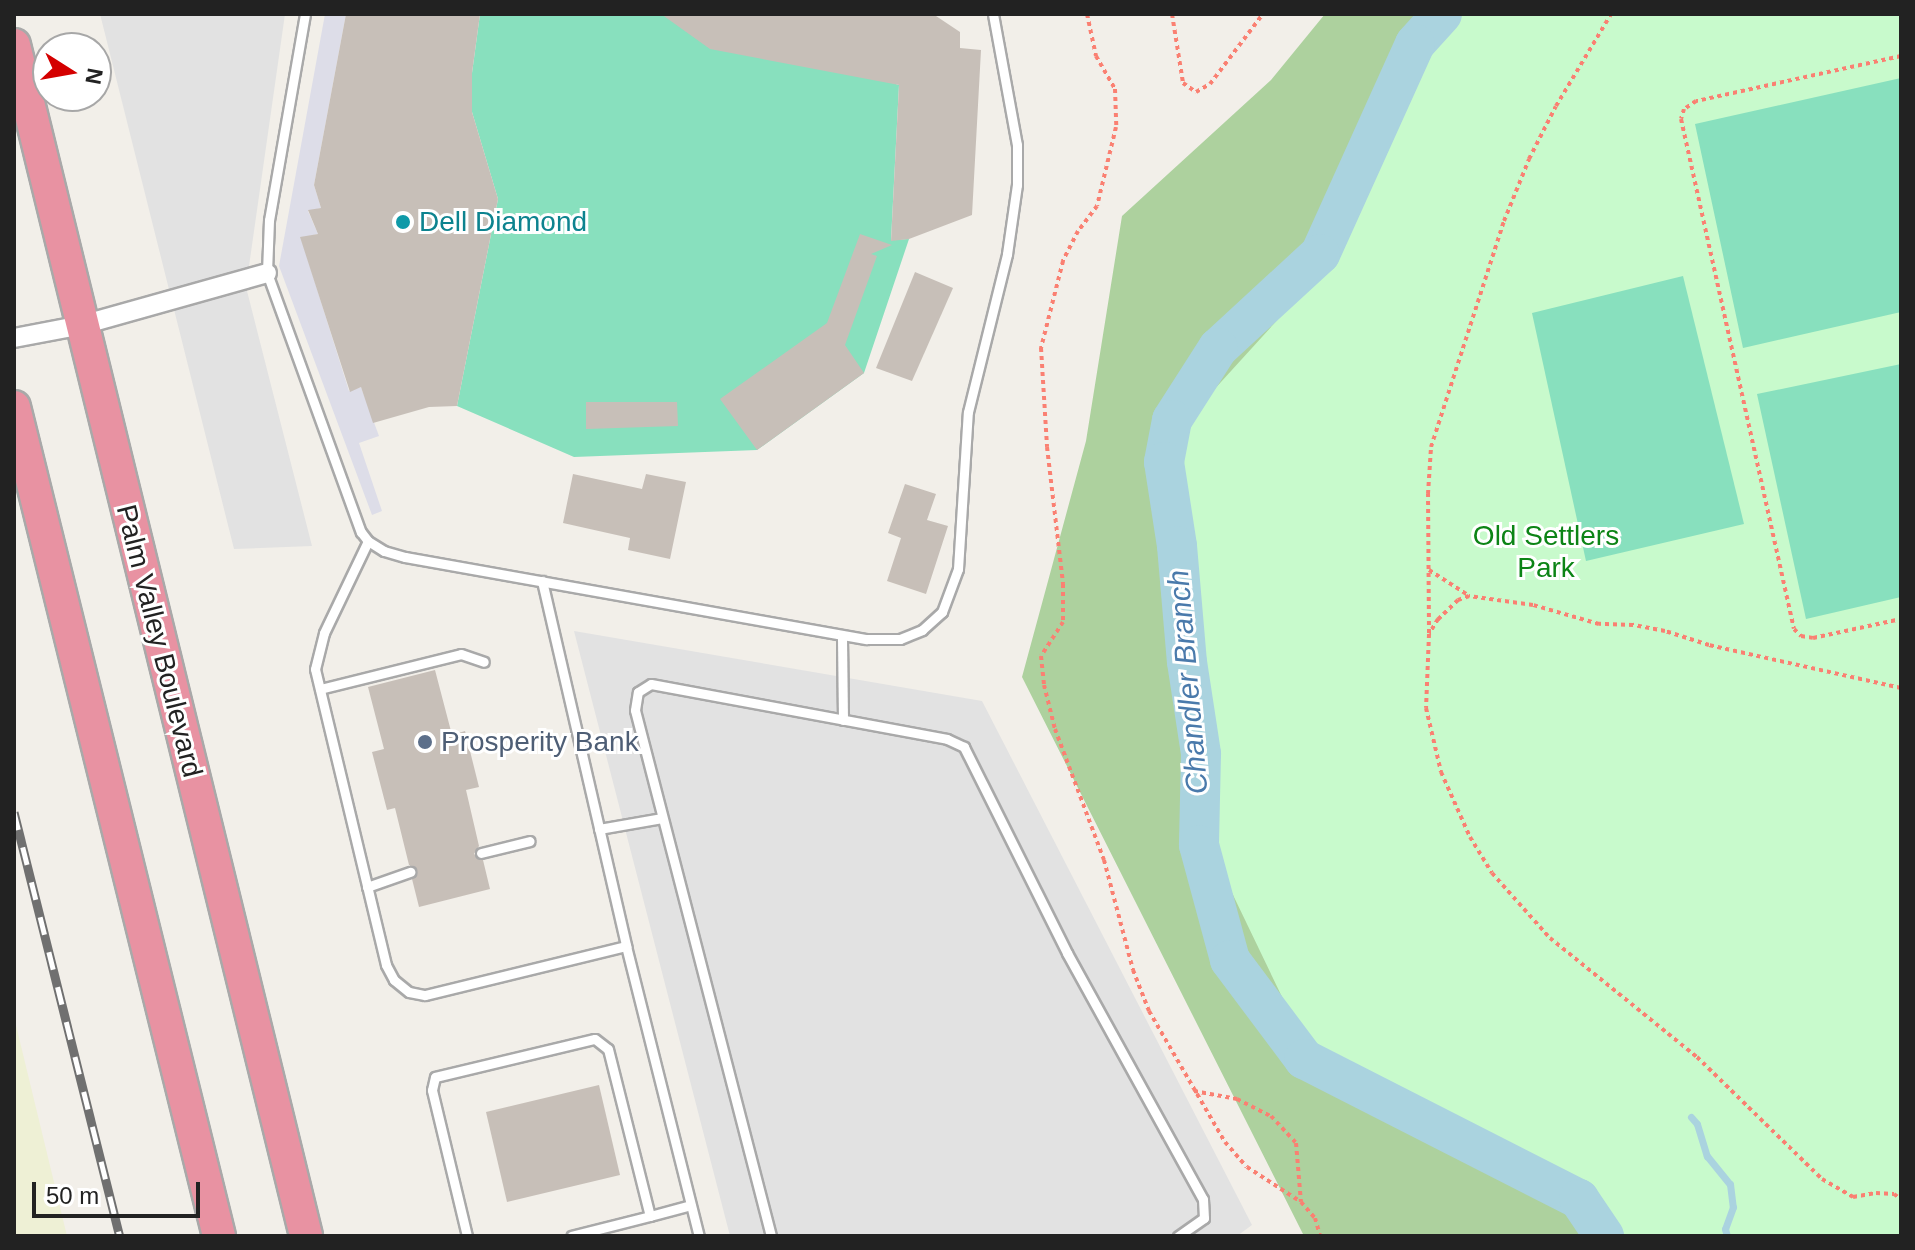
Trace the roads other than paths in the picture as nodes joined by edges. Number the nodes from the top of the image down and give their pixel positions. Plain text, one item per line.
1 (305, 14) edge
2 (993, 14) edge
3 (14, 45) edge
4 (267, 273) junction
5 (82, 325) junction
6 (14, 338) edge
7 (14, 407) edge
8 (368, 541) junction
9 (542, 581) junction
10 (842, 638) junction
11 (484, 662) dead end
12 (320, 689) junction
13 (843, 720) junction
14 (662, 818) junction
15 (599, 829) junction
16 (530, 841) dead end
17 (481, 853) dead end
18 (410, 872) dead end
19 (367, 887) junction
20 (626, 946) junction
21 (691, 1205) junction
22 (650, 1216) junction
23 (769, 1235) edge
24 (219, 1236) edge
25 (306, 1236) edge
26 (467, 1236) edge
27 (571, 1236) edge
28 (699, 1236) edge
29 (1178, 1236) edge

1 - 4 lane
2 - 10 lane
3 - 5 highway, Palm Valley Boulevard
4 - 5 street
4 - 8 lane
5 - 6 street
5 - 25 highway, Palm Valley Boulevard
7 - 24 highway
8 - 9 lane
8 - 12 lane
9 - 10 lane
9 - 15 lane
10 - 13 lane
11 - 12 lane
12 - 19 lane
13 - 14 lane
13 - 29 lane
14 - 15 lane
14 - 23 lane
15 - 20 lane
16 - 17 lane
18 - 19 lane
19 - 20 lane
20 - 21 lane
21 - 22 lane
21 - 28 lane
22 - 26 lane
22 - 27 lane

